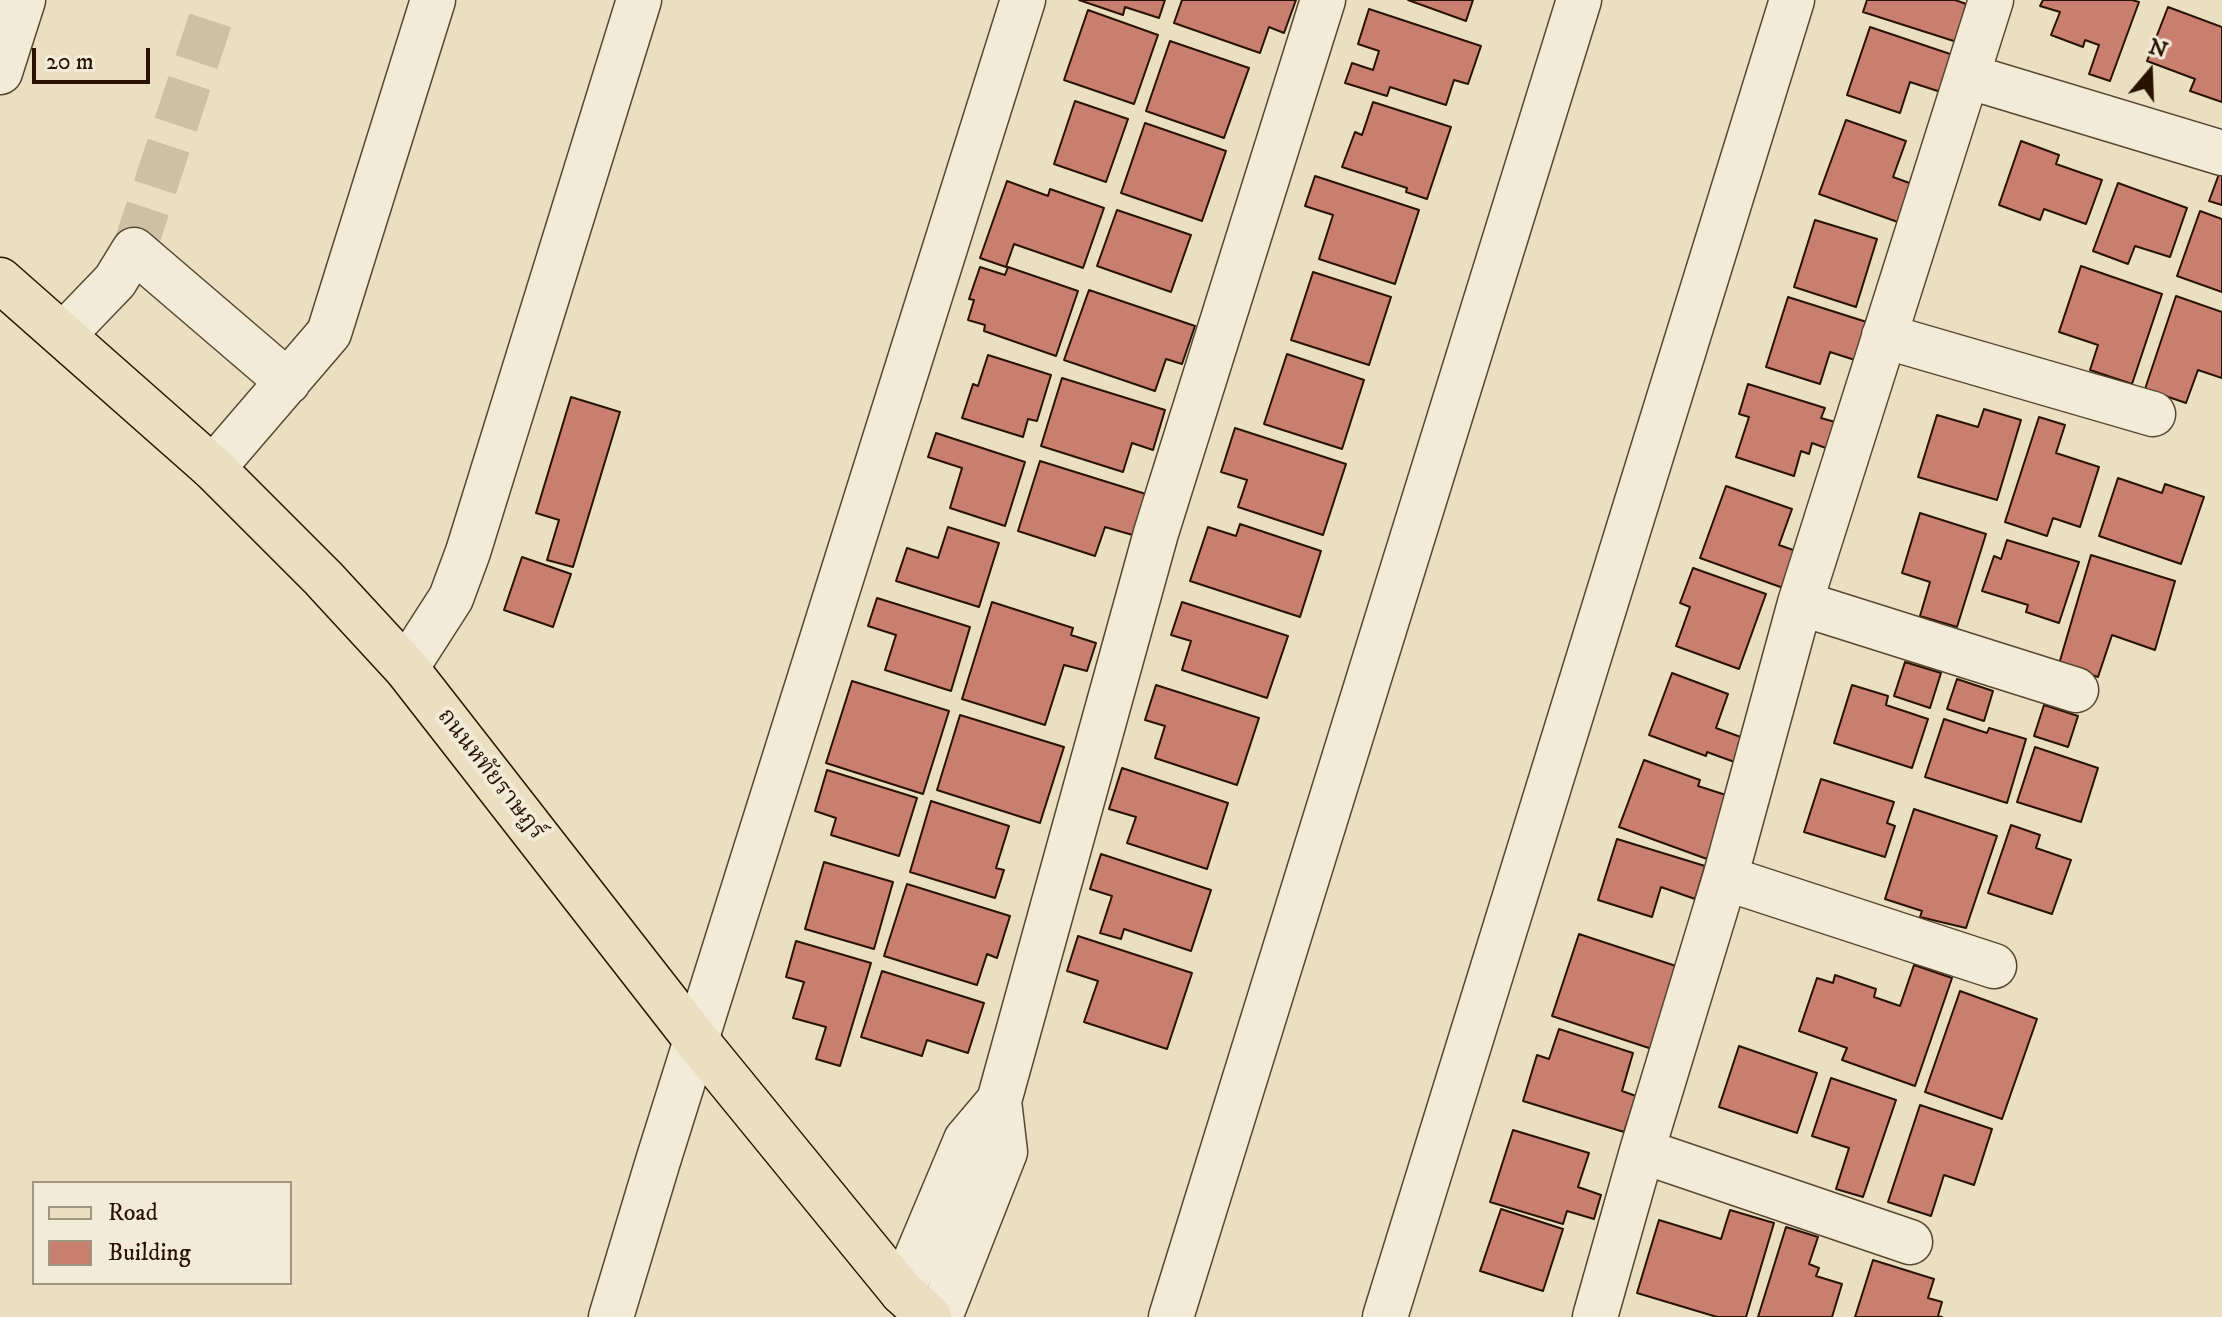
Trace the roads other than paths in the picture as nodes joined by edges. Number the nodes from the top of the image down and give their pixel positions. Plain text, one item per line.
1 (23, 0) edge
2 (433, 0) edge
3 (639, 0) edge
4 (1023, 0) edge
5 (1323, 0) edge
6 (1579, 0) edge
7 (1792, 0) edge
8 (1991, 0) edge
9 (0, 72) edge
10 (1967, 76) junction
11 (2222, 153) edge
12 (0, 280) edge
13 (64, 334) junction
14 (1884, 336) junction
15 (288, 382) junction
16 (2153, 414) dead end
17 (213, 468) junction
18 (1800, 603) junction
19 (406, 668) junction
20 (2076, 690) dead end
21 (1725, 878) junction
22 (1994, 966) dead end
23 (697, 1041) junction
24 (999, 1101) junction
25 (1642, 1151) junction
26 (1910, 1242) dead end
27 (916, 1305) edge
28 (611, 1317) edge
29 (940, 1317) edge
30 (1171, 1317) edge
31 (1385, 1317) edge
32 (1595, 1317) edge

1 - 9 street
2 - 15 street
3 - 19 street
4 - 23 street
5 - 24 street
6 - 30 street
7 - 31 street
8 - 10 street
10 - 11 street
10 - 14 street
12 - 13 main road, ถนนหทัยราษฎร์
13 - 15 street
13 - 17 main road, ถนนหทัยราษฎร์
14 - 16 street
14 - 18 street
15 - 17 street
17 - 19 main road, ถนนหทัยราษฎร์
18 - 20 street
18 - 21 street
19 - 23 main road, ถนนหทัยราษฎร์
21 - 22 street
21 - 25 street
23 - 27 main road, ถนนหทัยราษฎร์
23 - 28 street
24 - 27 street
24 - 29 street
25 - 26 street
25 - 32 street

